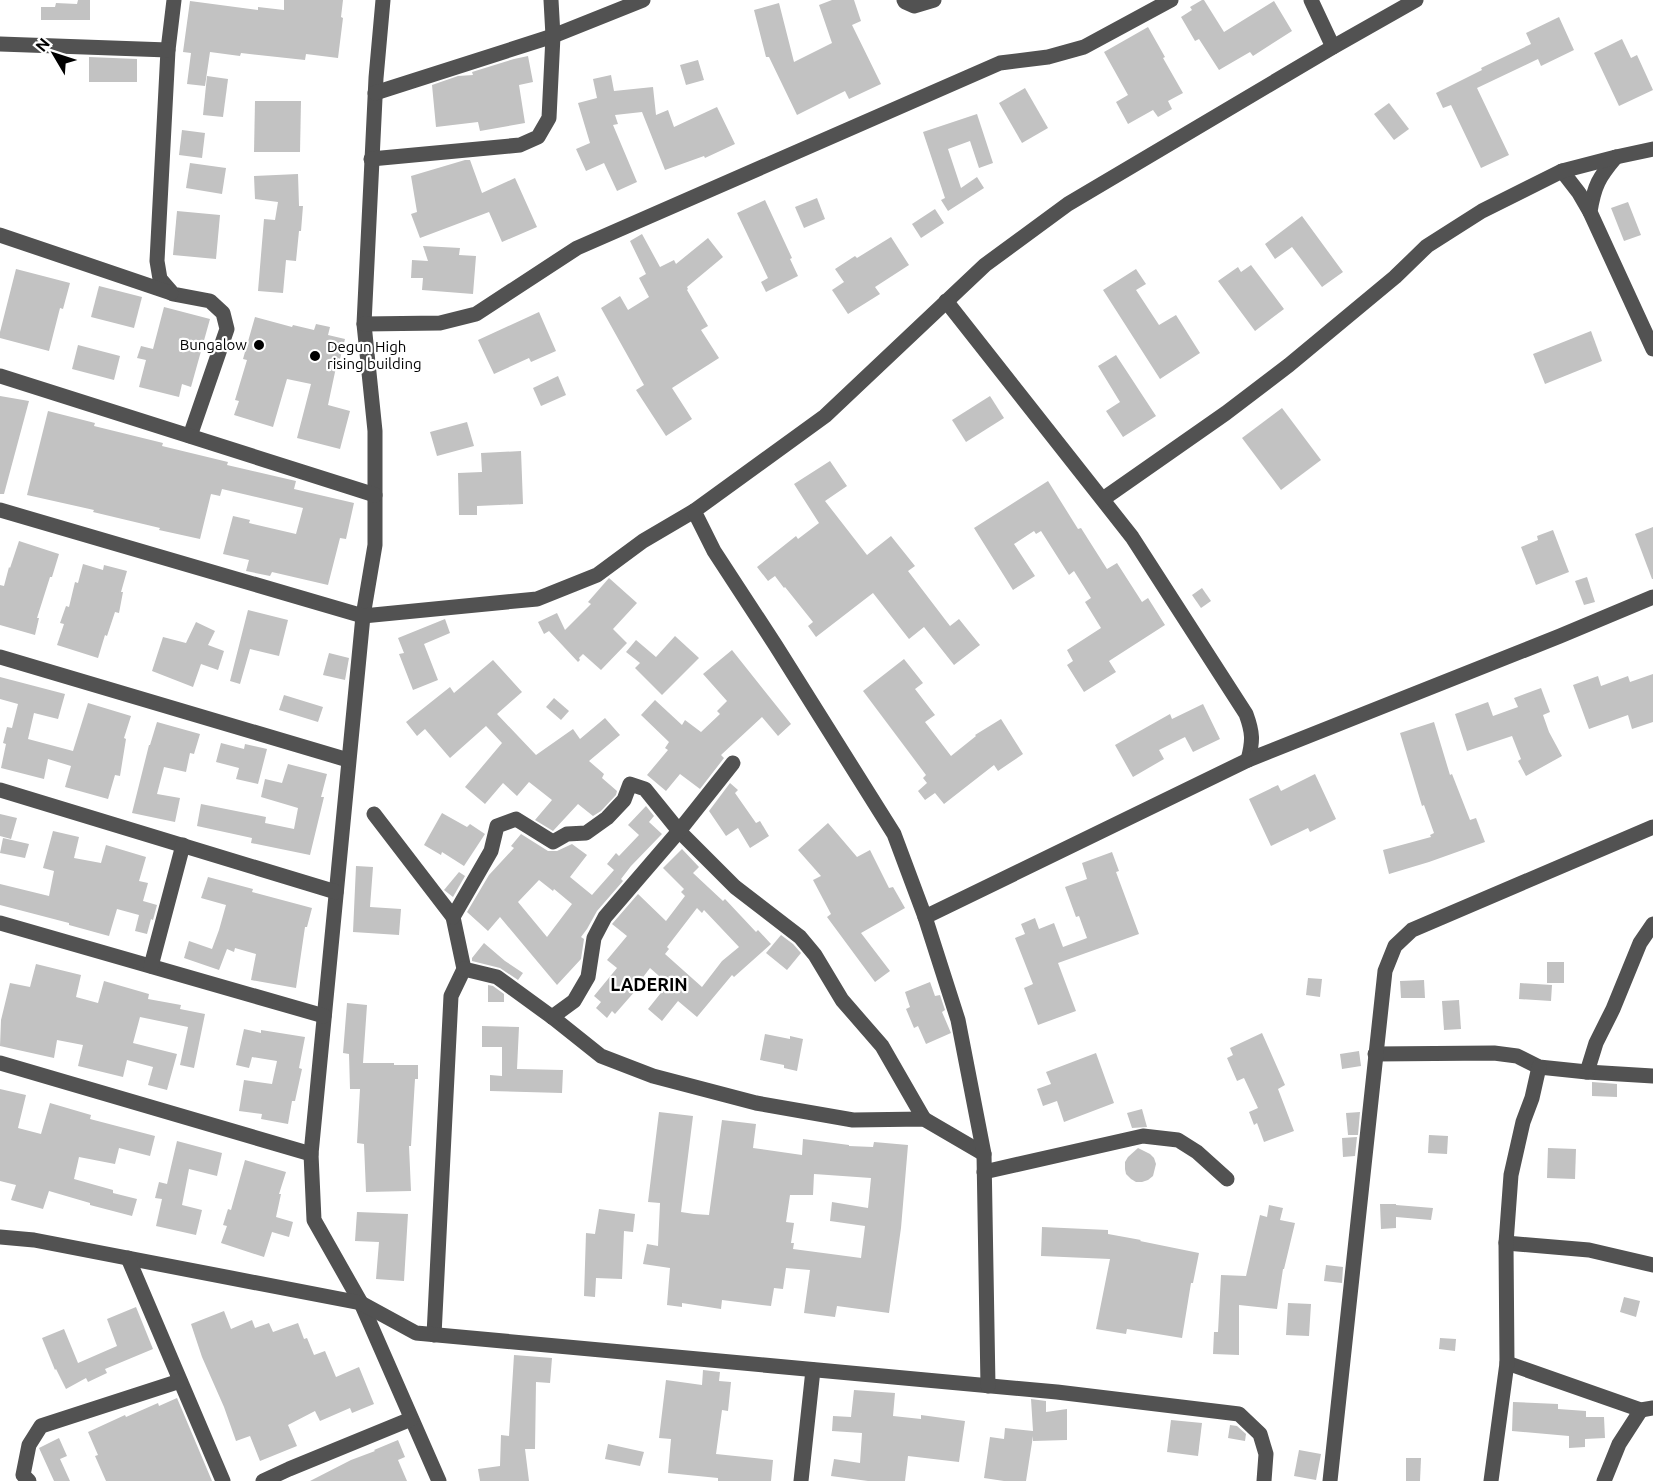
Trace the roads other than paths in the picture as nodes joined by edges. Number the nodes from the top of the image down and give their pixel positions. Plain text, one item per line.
1 (174, 0) edge
2 (383, 0) edge
3 (551, 0) edge
4 (643, 0) edge
5 (904, 0) edge
6 (934, 0) edge
7 (1171, 0) edge
8 (1311, 0) edge
9 (1416, 0) edge
10 (553, 36) junction
11 (0, 45) edge
12 (1333, 46) junction
13 (168, 50) junction
14 (375, 93) junction
15 (1653, 149) edge
16 (1616, 157) junction
17 (371, 159) junction
18 (1562, 171) junction
19 (1590, 212) junction
20 (0, 235) edge
21 (173, 294) junction
22 (946, 301) junction
23 (364, 324) junction
24 (1653, 349) edge
25 (0, 376) edge
26 (190, 436) junction
27 (375, 495) junction
28 (1103, 500) junction
29 (0, 510) edge
30 (694, 511) junction
31 (1653, 597) edge
32 (363, 616) junction
33 (0, 657) edge
34 (348, 760) junction
35 (1248, 760) junction
36 (733, 763) dead end
37 (0, 790) edge
38 (374, 814) dead end
39 (1653, 827) edge
40 (679, 831) junction
41 (183, 845) junction
42 (336, 892) junction
43 (453, 916) junction
44 (925, 917) junction
45 (0, 922) edge
46 (1653, 924) edge
47 (151, 966) junction
48 (464, 969) junction
49 (324, 1016) junction
50 (552, 1017) junction
51 (1375, 1054) junction
52 (0, 1063) edge
53 (1539, 1067) junction
54 (1587, 1072) junction
55 (1653, 1076) edge
56 (924, 1119) junction
57 (311, 1154) junction
58 (984, 1154) junction
59 (984, 1172) junction
60 (1227, 1179) dead end
61 (0, 1237) edge
62 (1506, 1243) junction
63 (128, 1258) junction
64 (1653, 1265) edge
65 (361, 1303) junction
66 (434, 1335) junction
67 (1507, 1363) junction
68 (813, 1370) junction
69 (180, 1381) junction
70 (988, 1386) junction
71 (1647, 1409) edge
72 (411, 1419) junction
73 (273, 1479) edge
74 (29, 1481) edge
75 (223, 1481) edge
76 (439, 1481) edge
77 (801, 1481) edge
78 (1264, 1481) edge
79 (1330, 1481) edge
80 (1491, 1481) edge
81 (1604, 1481) edge

1 - 13 street
2 - 14 street
3 - 10 street
4 - 10 street
5 - 6 street
7 - 23 street
8 - 12 street
9 - 12 street
10 - 14 street
10 - 17 street
11 - 13 street
12 - 22 street
13 - 21 street
14 - 17 street
15 - 16 street
16 - 18 street
16 - 19 street
17 - 23 street
18 - 19 street
18 - 28 street
19 - 24 street
20 - 21 street
21 - 26 street
22 - 28 street
22 - 30 street
23 - 27 street
25 - 26 street
26 - 27 street
27 - 32 street
28 - 35 street
29 - 32 street
30 - 32 street
30 - 44 street
31 - 35 street
32 - 34 street
33 - 34 street
34 - 42 street
35 - 44 street
36 - 40 street
37 - 41 street
38 - 43 street
39 - 51 street
40 - 43 street
40 - 50 street
40 - 56 street
41 - 42 street
41 - 47 street
42 - 49 street
43 - 48 street
44 - 58 street
45 - 47 street
46 - 54 street
47 - 49 street
48 - 50 street
48 - 66 street
49 - 57 street
50 - 56 street
51 - 53 street
51 - 79 street
52 - 57 street
53 - 54 street
53 - 62 street
54 - 55 street
56 - 58 street
57 - 65 street
58 - 59 street
59 - 60 street
59 - 70 street
61 - 63 street
62 - 64 street
62 - 67 street
63 - 65 street
63 - 69 street
65 - 66 street
65 - 72 street
66 - 68 street
67 - 71 street
67 - 80 street
68 - 70 street
68 - 77 street
69 - 74 street
69 - 75 street
70 - 78 street
71 - 81 street
72 - 73 street
72 - 76 street

